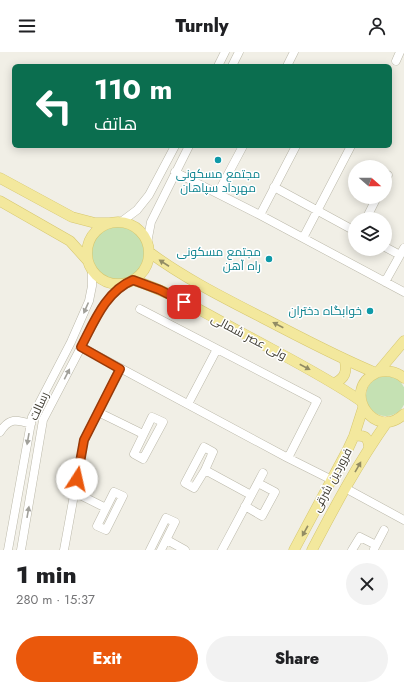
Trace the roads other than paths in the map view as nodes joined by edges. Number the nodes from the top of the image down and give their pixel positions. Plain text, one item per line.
1 (225, 52) edge
2 (239, 52) edge
3 (294, 52) edge
4 (400, 52) edge
5 (396, 61) dead end
6 (219, 64) edge
7 (233, 64) edge
8 (288, 64) edge
9 (174, 148) edge
10 (188, 148) edge
11 (242, 148) edge
12 (295, 148) edge
13 (350, 148) edge
14 (175, 172) junction
15 (0, 178) edge
16 (274, 187) junction
17 (218, 193) junction
18 (0, 201) edge
19 (317, 210) junction
20 (260, 215) junction
21 (117, 222) junction
22 (348, 227) edge
23 (303, 238) junction
24 (148, 248) junction
25 (392, 249) edge
26 (402, 251) edge
27 (90, 266) junction
28 (129, 282) junction
29 (385, 282) junction
30 (404, 292) edge
31 (140, 309) dead end
32 (403, 343) edge
33 (81, 347) junction
34 (217, 349) junction
35 (404, 355) edge
36 (345, 361) junction
37 (120, 369) junction
38 (377, 372) junction
39 (404, 378) edge
40 (335, 383) junction
41 (188, 404) junction
42 (362, 404) junction
43 (98, 412) junction
44 (404, 414) edge
45 (390, 421) junction
46 (31, 424) junction
47 (404, 424) edge
48 (0, 432) edge
49 (143, 434) junction
50 (354, 436) junction
51 (369, 447) junction
52 (288, 458) junction
53 (205, 470) junction
54 (263, 473) dead end
55 (332, 480) junction
56 (258, 483) junction
57 (345, 488) junction
58 (74, 492) junction
59 (251, 495) junction
60 (245, 506) junction
61 (106, 508) dead end
62 (404, 520) edge
63 (384, 530) dead end
64 (167, 540) junction
65 (375, 548) edge
66 (8, 550) edge
67 (21, 550) edge
68 (64, 550) edge
69 (150, 550) edge
70 (161, 550) edge
71 (185, 550) edge
72 (222, 550) edge
73 (294, 550) edge
74 (312, 550) edge
75 (352, 550) edge

1 - 6 street
2 - 7 street
3 - 8 street
4 - 5 street
9 - 21 street
10 - 14 street
11 - 17 street
12 - 16 street
13 - 19 street
14 - 17 street
14 - 24 street
15 - 21 main road
16 - 19 street
16 - 20 street
17 - 20 street
18 - 27 main road
19 - 22 street
19 - 23 street
20 - 23 street
21 - 24 main road
21 - 27 main road
23 - 29 street
24 - 28 main road
36 -> 24 main road, ولی عصر شمالی
25 - 26 street
26 - 29 street
27 - 28 main road
27 -> 46 street, رسالت
28 - 33 street, رسالت
28 -> 40 main road, ولی عصر شمالی
29 - 30 street
31 - 34 street
32 - 35 main road
32 - 38 main road, فروردین شرقی
33 - 37 street
67 -> 33 street, رسالت
34 - 41 street
34 - 52 street
36 - 38 main road, ولی عصر شمالی
36 - 40 main road
37 - 41 street
37 - 43 street
38 - 39 main road, ولی عصر شمالی
38 - 42 main road, فروردین شرقی
40 - 42 main road, ولی عصر شمالی
41 - 52 street
42 - 45 main road, ولی عصر شمالی
42 - 50 main road, فروردین شرقی
43 - 49 street
43 - 58 street
44 - 45 main road, فروردین شرقی
45 - 47 main road
45 - 51 main road, فروردین شرقی
46 - 48 street
46 -> 66 street, رسالت
49 - 49 street
50 - 51 main road
50 - 55 main road, فروردین شرقی
57 -> 51 main road, فروردین شرقی
52 - 55 street
53 - 53 street
53 - 59 street
54 - 56 street
55 -> 73 main road, فروردین شرقی
56 - 59 street
56 - 60 street
57 - 62 street
57 - 74 main road, فروردین شرقی
58 - 61 street
58 - 68 street
59 - 60 street
60 - 72 street
63 - 65 street
64 - 69 street
64 - 70 street
64 - 71 street
65 - 75 street

